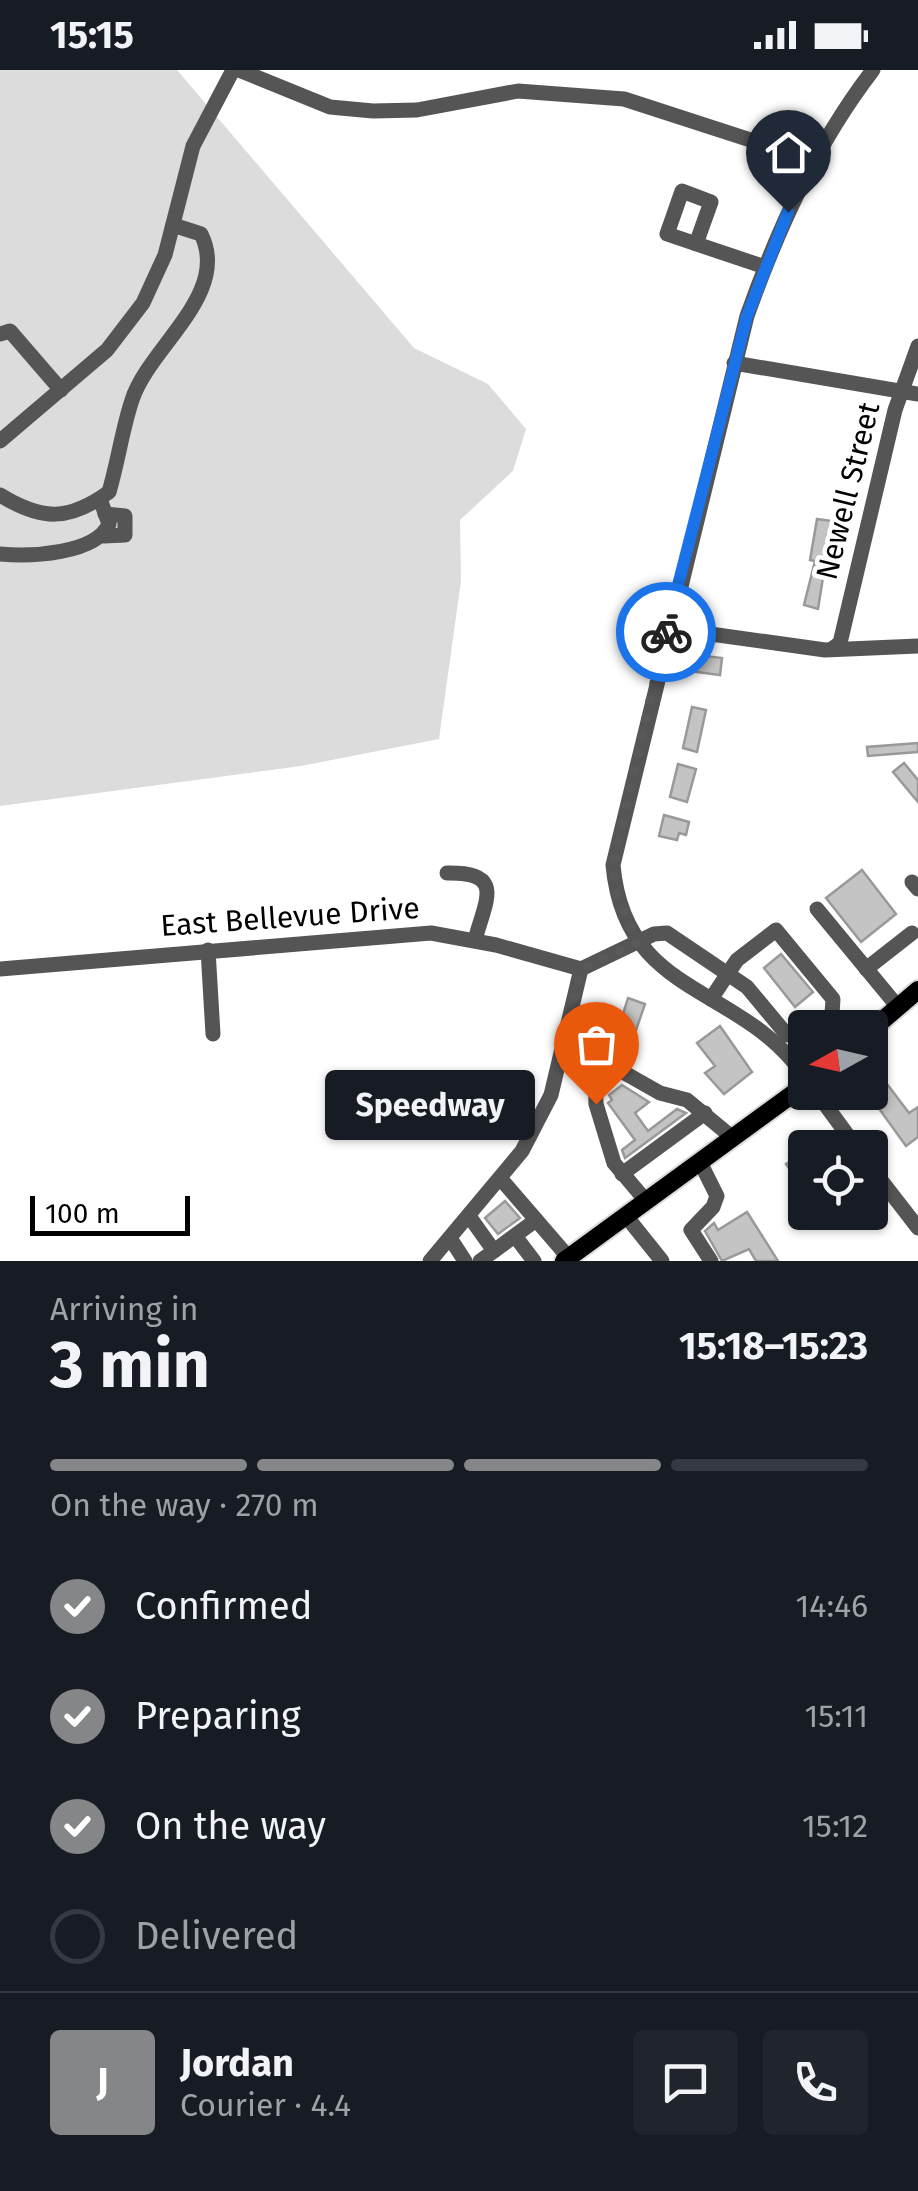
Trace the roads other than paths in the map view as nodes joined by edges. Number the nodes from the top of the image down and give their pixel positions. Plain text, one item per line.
1 (236, 70) edge
2 (873, 70) edge
3 (815, 161) junction
4 (173, 225) junction
5 (696, 244) dead end
6 (764, 267) junction
7 (0, 334) edge
8 (918, 346) edge
9 (734, 362) junction
10 (61, 390) junction
11 (910, 393) edge
12 (0, 441) edge
13 (2, 502) edge
14 (102, 506) junction
15 (0, 554) edge
16 (668, 628) junction
17 (918, 646) edge
18 (833, 648) junction
19 (447, 873) dead end
20 (817, 909) dead end
21 (912, 933) dead end
22 (475, 940) junction
23 (637, 943) junction
24 (208, 950) junction
25 (0, 969) edge
26 (581, 969) junction
27 (866, 969) junction
28 (730, 976) junction
29 (918, 990) edge
30 (711, 999) junction
31 (898, 1006) junction
32 (832, 1010) edge
33 (888, 1015) edge
34 (213, 1034) dead end
35 (788, 1035) edge
36 (563, 1048) junction
37 (788, 1058) edge
38 (595, 1068) junction
39 (788, 1097) edge
40 (705, 1113) junction
41 (732, 1138) junction
42 (700, 1162) junction
43 (622, 1174) junction
44 (501, 1179) junction
45 (888, 1189) edge
46 (646, 1201) junction
47 (469, 1216) junction
48 (626, 1216) junction
49 (536, 1220) junction
50 (918, 1228) edge
51 (516, 1236) junction
52 (450, 1238) junction
53 (487, 1256) edge
54 (566, 1259) edge
55 (430, 1261) edge
56 (465, 1261) edge
57 (534, 1261) edge
58 (662, 1261) edge
59 (711, 1261) edge

1 - 3 street
1 - 4 street
2 - 3 street
3 - 6 street
4 - 10 street
4 - 14 street
5 - 6 street
6 - 9 street
7 - 10 street
8 - 11 street, Newell Street
9 - 11 street
9 - 16 street
10 - 12 street
11 - 18 street, Newell Street
13 - 14 street
14 - 15 street
16 - 18 street
16 - 23 street
17 - 18 street
19 - 22 street
20 - 27 street
21 - 27 street
22 - 24 street, East Bellevue Drive
22 - 26 street, East Bellevue Drive
23 - 26 street
23 - 28 street
23 - 30 street
24 - 25 street, East Bellevue Drive
24 - 34 street
26 - 36 street
27 - 31 street
28 - 30 street
28 - 32 street
28 - 35 street
29 - 31 main road
30 - 37 street
31 - 33 main road
36 - 38 street
36 - 44 street
38 - 40 street
38 - 43 street
39 - 41 main road
40 - 41 street
40 - 43 street
41 - 42 main road
42 - 46 main road
42 - 59 street
43 - 46 street
44 - 47 street
44 - 49 street
45 - 50 street
46 - 48 main road
47 - 52 street
47 - 53 street
48 - 54 main road
48 - 58 street
49 - 51 street
49 - 54 street
51 - 53 street
51 - 57 street
52 - 55 street
52 - 56 street

